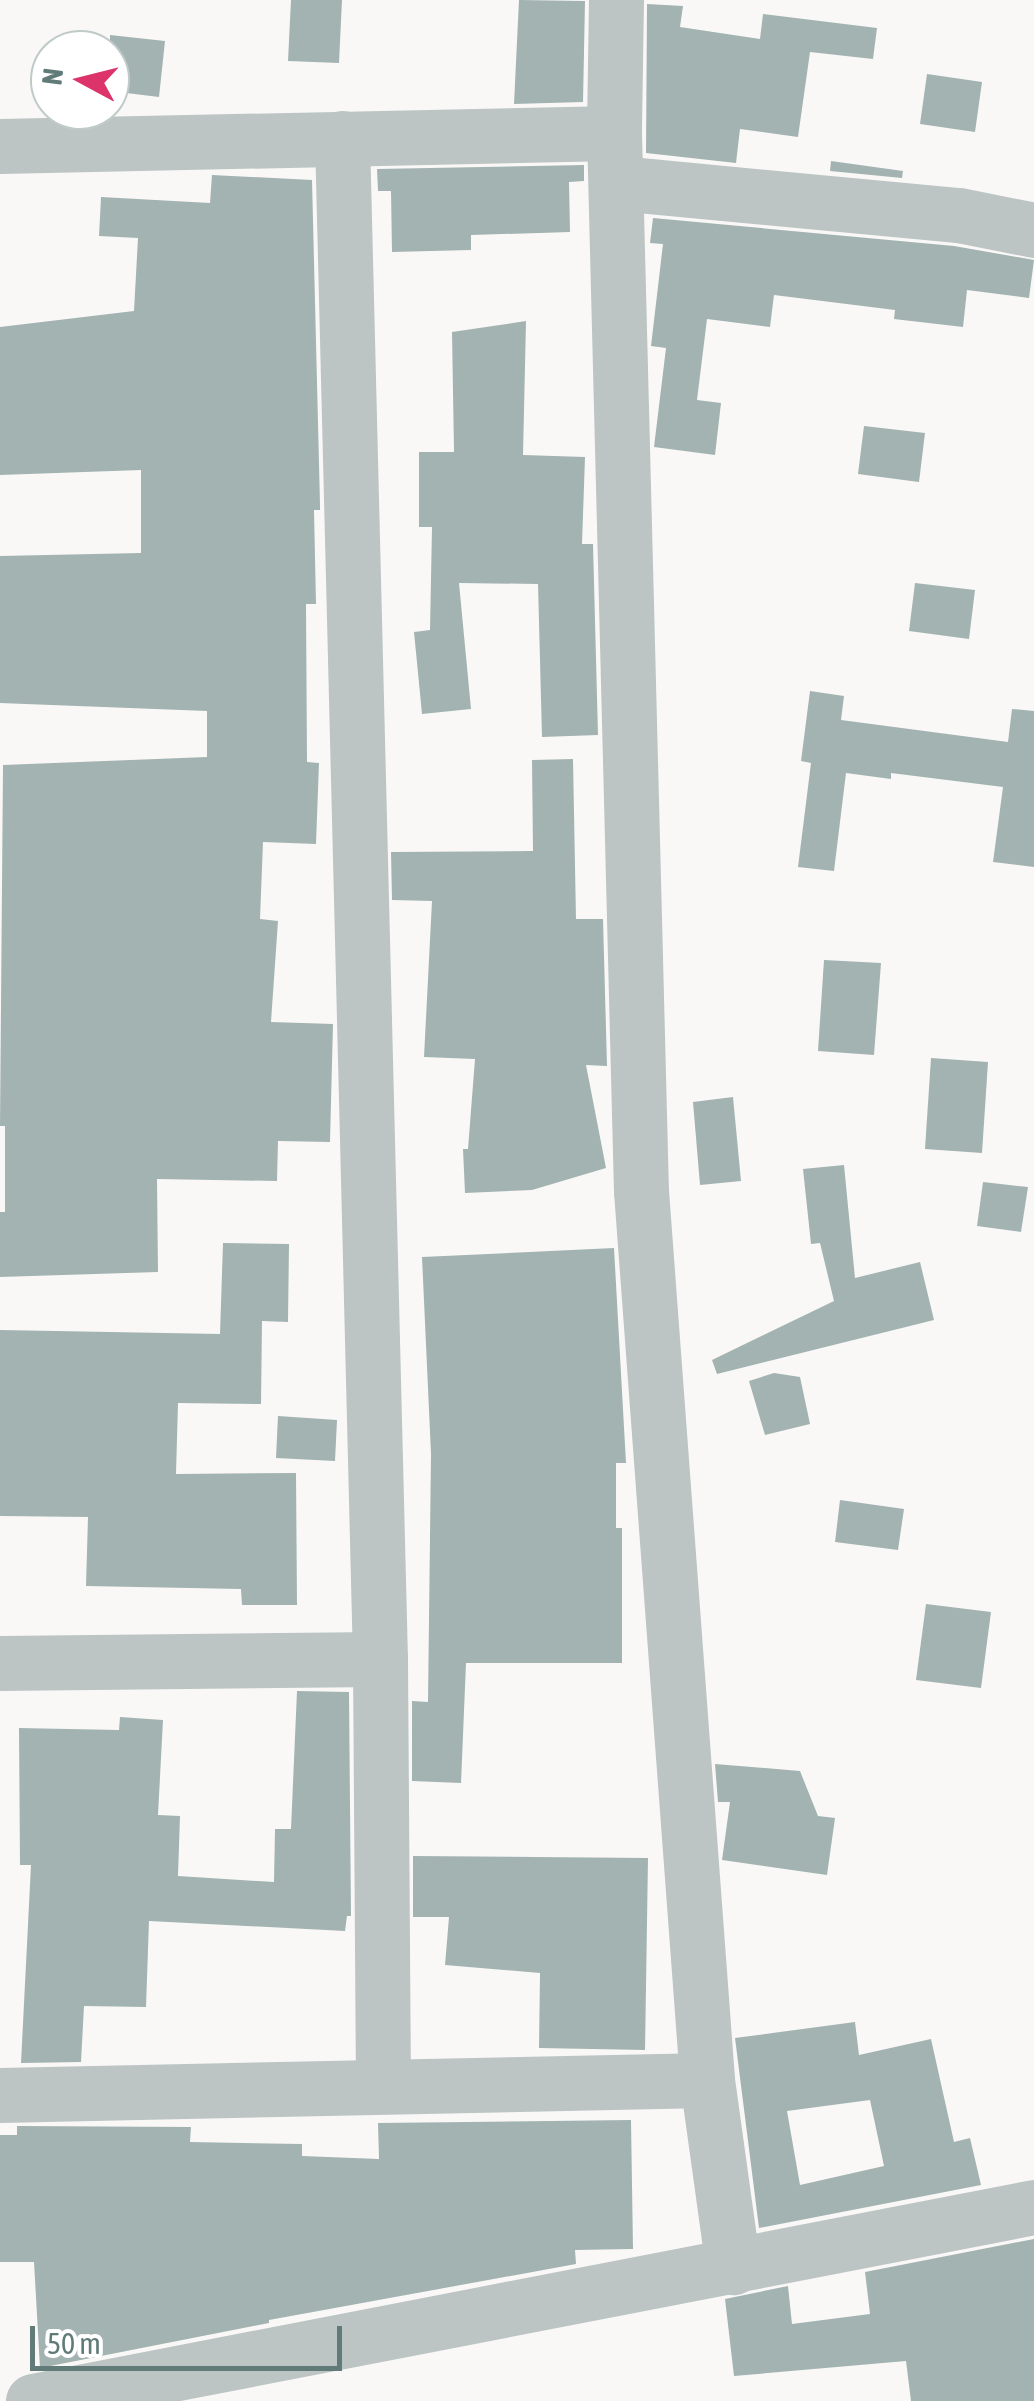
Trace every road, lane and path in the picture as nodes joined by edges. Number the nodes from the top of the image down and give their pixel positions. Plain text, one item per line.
1 (616, 0) edge
2 (342, 138) junction
3 (0, 146) edge
4 (616, 158) junction
5 (1034, 230) edge
6 (380, 1659) junction
7 (0, 1663) edge
8 (707, 2080) junction
9 (383, 2086) junction
10 (0, 2095) edge
11 (1034, 2207) edge
12 (733, 2267) junction
13 (33, 2401) edge

1 - 4 street
2 - 3 street
2 - 4 street
2 - 6 street
4 - 5 street
4 - 8 street
6 - 7 street
6 - 9 street
8 - 9 street
8 - 12 street
9 - 10 street
11 - 12 street
12 - 13 street

